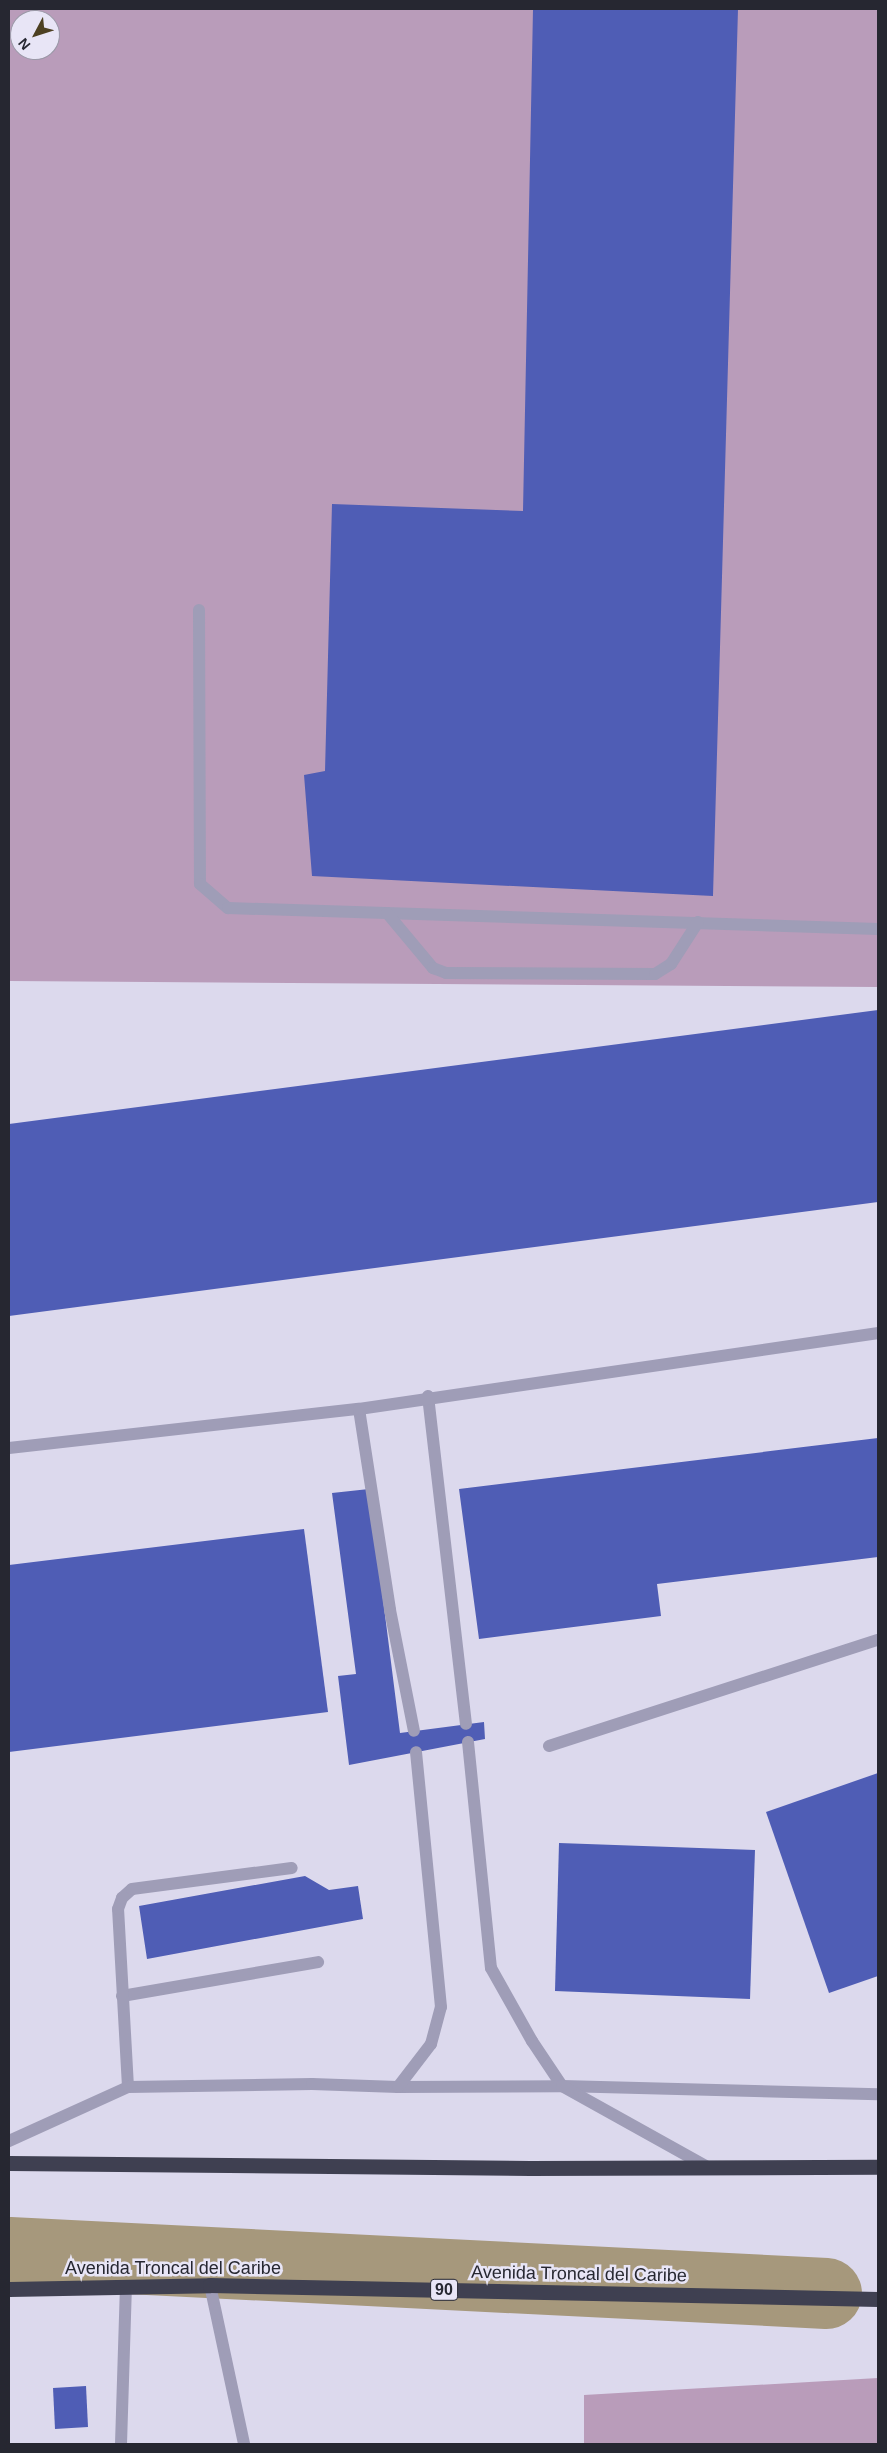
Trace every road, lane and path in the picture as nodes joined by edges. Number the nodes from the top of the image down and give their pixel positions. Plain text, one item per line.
1 (199, 610) dead end
2 (387, 913) junction
3 (698, 922) junction
4 (878, 929) edge
5 (878, 1333) edge
6 (428, 1396) junction
7 (359, 1409) junction
8 (9, 1448) edge
9 (878, 1640) edge
10 (466, 1724) dead end
11 (414, 1731) dead end
12 (468, 1742) dead end
13 (549, 1746) dead end
14 (416, 1752) dead end
15 (292, 1868) dead end
16 (318, 1962) dead end
17 (122, 1996) junction
18 (562, 2086) junction
19 (128, 2087) junction
20 (398, 2087) junction
21 (878, 2094) edge
22 (9, 2141) edge
23 (9, 2162) edge
24 (706, 2166) junction
25 (878, 2167) edge
26 (210, 2285) junction
27 (126, 2286) junction
28 (9, 2289) edge
29 (878, 2299) edge
30 (121, 2444) edge
31 (244, 2444) edge

1 - 2 street
2 - 3 street
2 - 3 street
3 - 4 street
5 - 6 street
6 - 7 street
6 - 10 street
7 - 8 street
7 - 11 street
9 - 13 street
12 - 18 street
14 - 20 street
15 - 17 street
16 - 17 street
17 - 19 street
18 - 20 street
18 - 21 street
18 - 24 street
19 - 20 street
19 - 22 street
23 - 24 highway
24 - 25 highway
26 - 27 highway, Avenida Troncal del Caribe / 90
26 - 29 highway, Avenida Troncal del Caribe / 90
26 - 31 street
27 - 28 highway, Avenida Troncal del Caribe / 90
27 - 30 street

